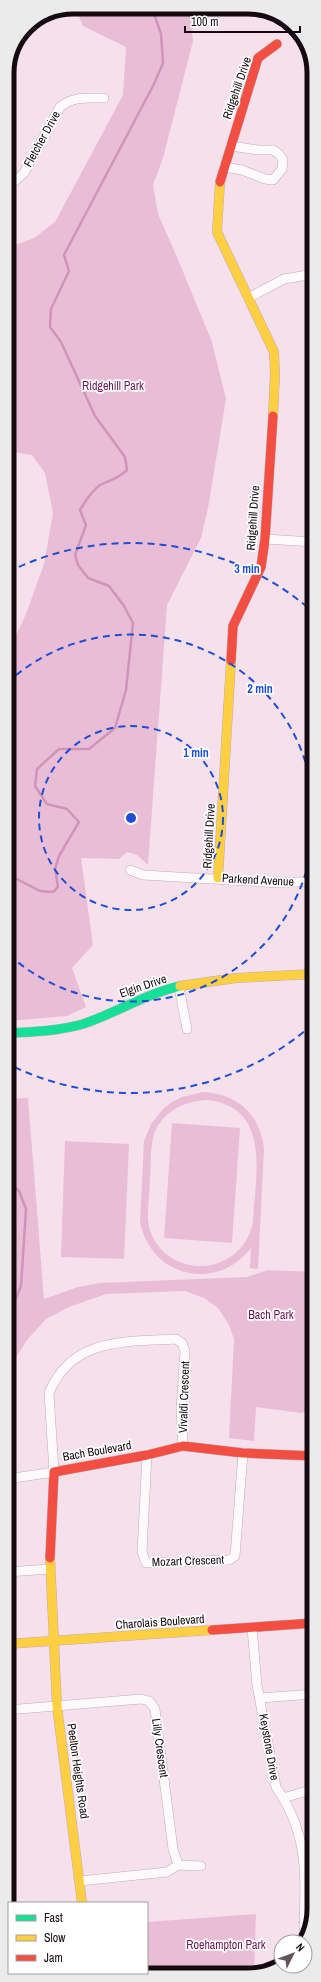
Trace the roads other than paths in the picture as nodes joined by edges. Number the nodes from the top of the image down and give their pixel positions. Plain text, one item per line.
1 (277, 44) dead end
2 (104, 98) dead end
3 (231, 146) junction
4 (224, 166) junction
5 (14, 181) edge
6 (307, 275) edge
7 (248, 298) junction
8 (265, 539) junction
9 (307, 542) edge
10 (130, 870) dead end
11 (218, 878) junction
12 (307, 882) edge
13 (307, 974) edge
14 (179, 987) junction
15 (187, 1029) dead end
16 (14, 1033) edge
17 (183, 1446) junction
18 (243, 1453) junction
19 (147, 1454) junction
20 (307, 1456) edge
21 (54, 1472) junction
22 (14, 1478) edge
23 (50, 1570) junction
24 (14, 1572) edge
25 (307, 1624) edge
26 (252, 1628) junction
27 (53, 1642) junction
28 (14, 1644) edge
29 (307, 1695) edge
30 (260, 1698) junction
31 (57, 1706) junction
32 (14, 1709) edge
33 (307, 1791) edge
34 (283, 1798) junction
35 (178, 1864) junction
36 (201, 1866) dead end
37 (80, 1881) junction
38 (82, 1902) edge
39 (304, 1928) edge

1 - 3 street, Ridgehill Drive
2 - 5 street, Fletcher Drive
3 - 4 street, Ridgehill Drive
3 - 4 street
4 - 7 street, Ridgehill Drive
6 - 7 street
7 - 8 street, Ridgehill Drive
8 - 9 street
8 - 11 street, Ridgehill Drive
10 - 11 street, Parkend Avenue
11 - 12 street, Parkend Avenue
13 - 14 street, Elgin Drive
14 - 15 street
14 - 16 street, Elgin Drive
17 - 18 street, Bach Boulevard
17 - 19 street, Bach Boulevard
17 - 21 street, Vivaldi Crescent
18 - 19 street, Mozart Crescent
18 - 20 street, Bach Boulevard
19 - 21 street, Bach Boulevard
21 - 22 street
21 - 23 street, Bach Boulevard
23 - 24 street
23 - 27 street, Bach Boulevard
25 - 26 street, Charolais Boulevard
26 - 27 street, Charolais Boulevard
26 - 30 street, Keystone Drive
27 - 28 street, Charolais Boulevard
27 - 31 street, Peelton Heights Road
29 - 30 street
30 - 34 street, Keystone Drive
31 - 32 street
31 - 35 street, Lilly Crescent
31 - 37 street, Peelton Heights Road
33 - 34 street
34 - 39 street, Keystone Drive
35 - 36 street
35 - 37 street
37 - 38 street, Peelton Heights Road

